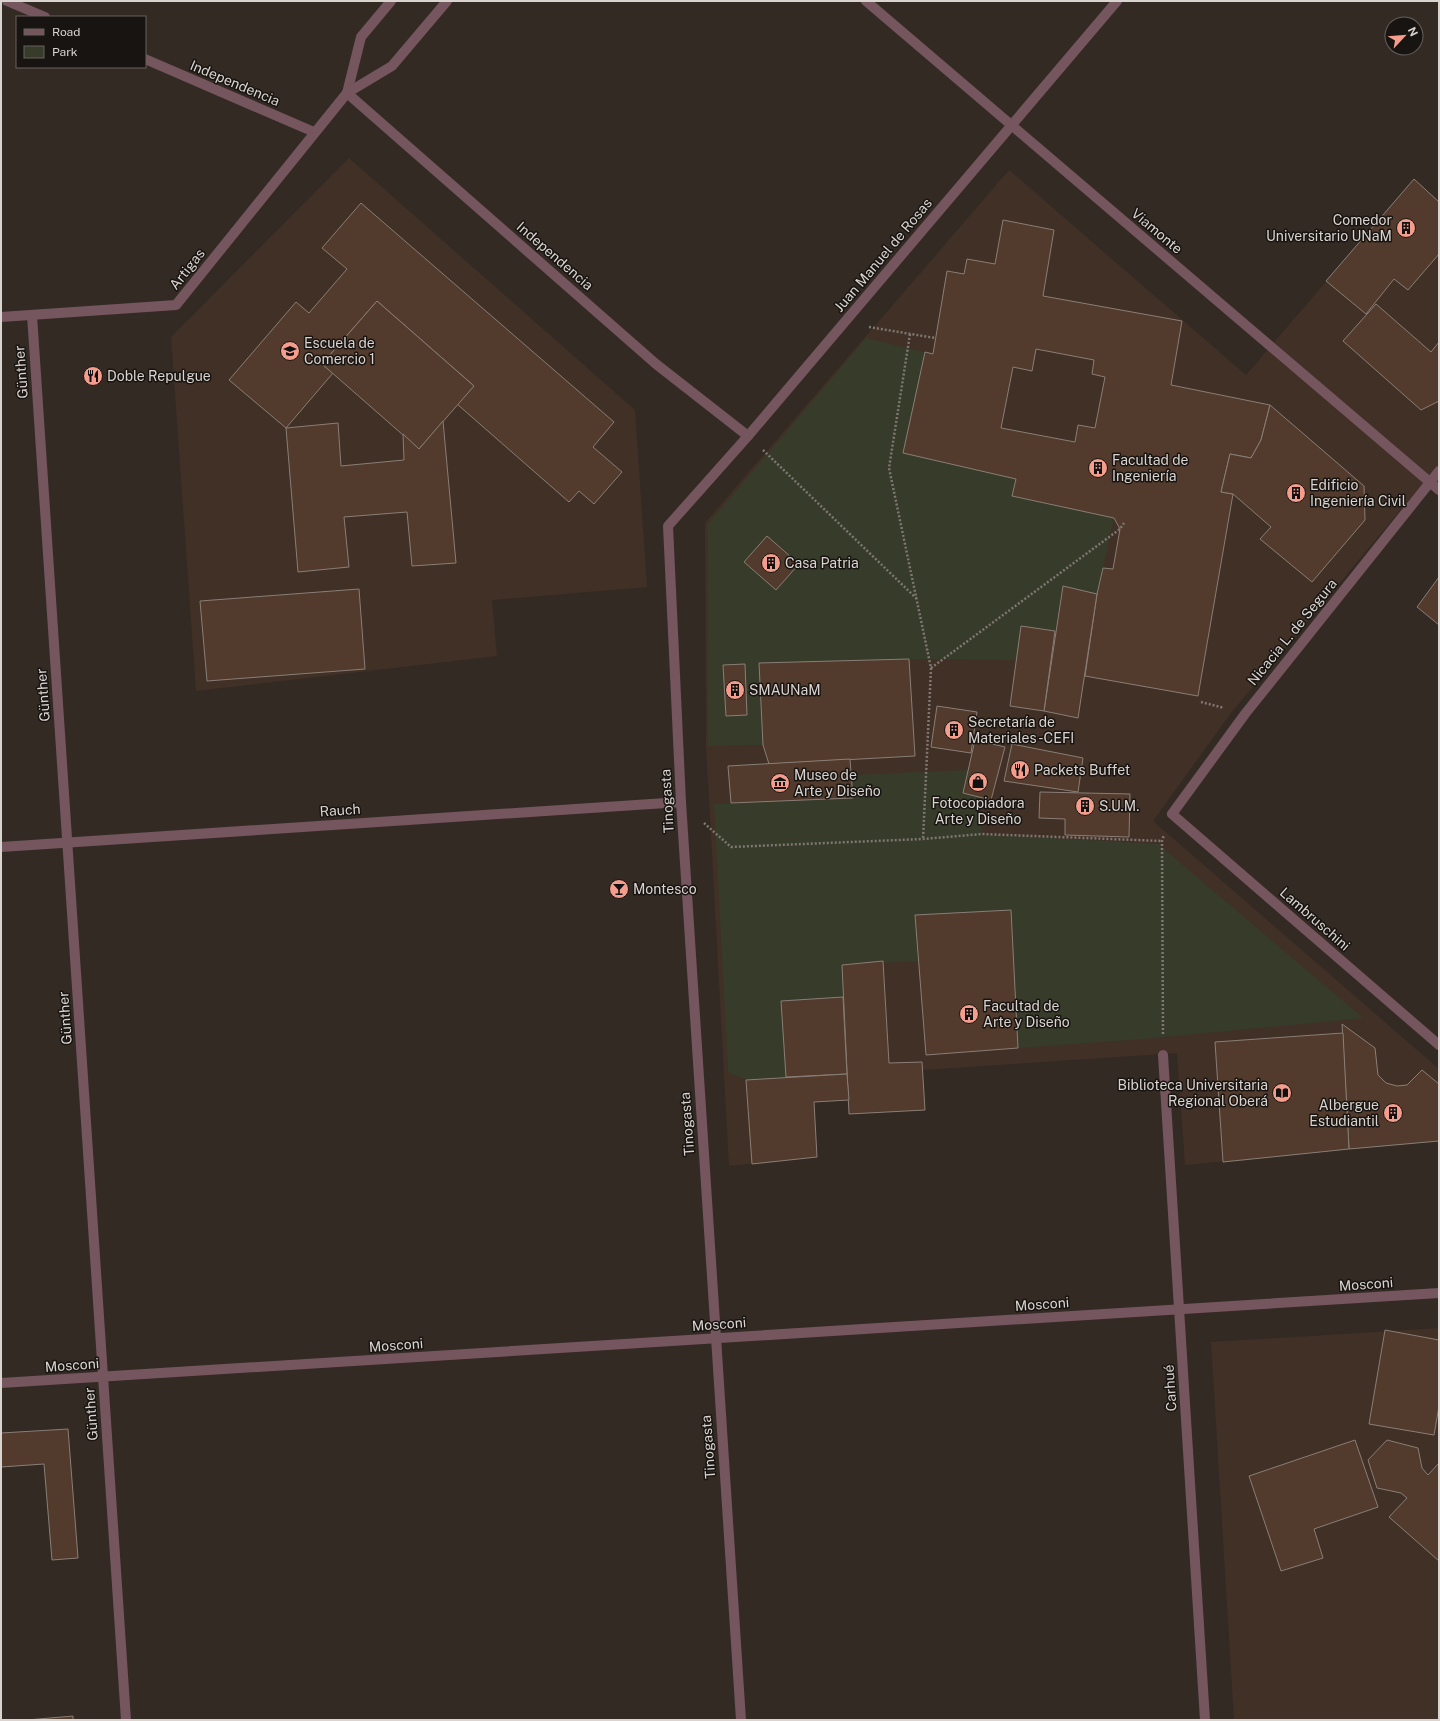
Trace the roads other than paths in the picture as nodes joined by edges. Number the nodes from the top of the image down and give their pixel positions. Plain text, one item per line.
1 (8, 1) edge
2 (391, 1) edge
3 (447, 1) edge
4 (866, 1) edge
5 (1117, 1) edge
6 (43, 16) edge
7 (146, 59) edge
8 (347, 92) junction
9 (1011, 125) junction
10 (314, 132) junction
11 (32, 315) junction
12 (1, 317) edge
13 (748, 436) junction
14 (1439, 471) edge
15 (1430, 482) junction
16 (1439, 490) edge
17 (668, 526) joint
18 (681, 802) junction
19 (1172, 814) joint
20 (67, 842) junction
21 (1, 847) edge
22 (1439, 1045) edge
23 (1163, 1055) road end
24 (1439, 1293) edge
25 (1179, 1309) junction
26 (715, 1339) junction
27 (102, 1377) junction
28 (1, 1383) edge
29 (126, 1720) edge
30 (741, 1720) edge
31 (1205, 1720) edge

1 - 6 street
2 - 8 street
3 - 8 street
4 - 9 street, Viamonte
5 - 9 street, Juan Manuel de Rosas
7 - 10 street, Independencia
8 - 10 street, Artigas
8 - 13 street, Independencia
9 - 13 street, Juan Manuel de Rosas
9 - 15 street, Viamonte
10 - 11 street, Artigas
11 - 12 street, Artigas
11 - 20 street, Günther
13 - 17 street, Juan Manuel de Rosas
14 - 15 street, Nicacia L. de Segura
15 - 16 street, Viamonte
15 - 19 street, Nicacia L. de Segura
17 - 18 street, Tinogasta
18 - 20 street, Rauch
18 - 26 street, Tinogasta
19 - 22 street, Lambruschini
20 - 21 street, Rauch
20 - 27 street, Günther
23 - 25 street, Carhué
24 - 25 street, Mosconi
25 - 26 street, Mosconi
25 - 31 street, Carhué
26 - 27 street, Mosconi
26 - 30 street, Tinogasta
27 - 28 street, Mosconi
27 - 29 street, Günther

